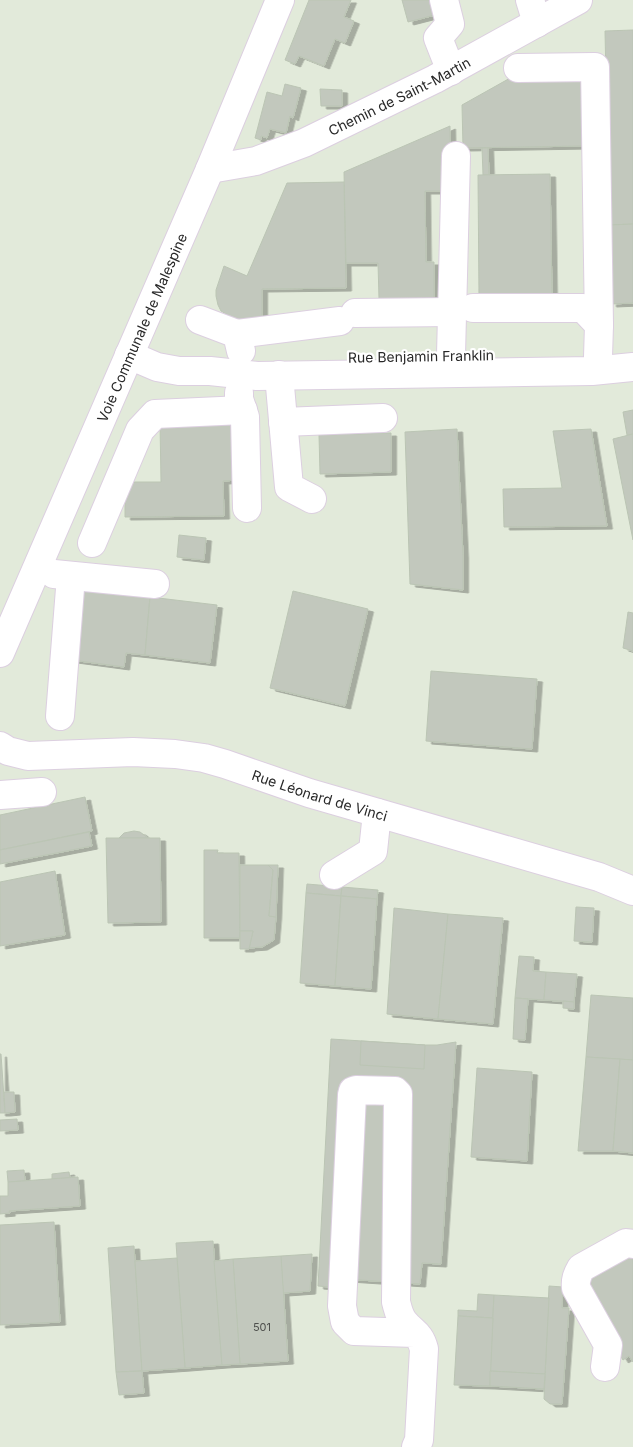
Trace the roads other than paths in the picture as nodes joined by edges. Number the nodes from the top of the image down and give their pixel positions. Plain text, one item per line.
1 (280, 0) edge
2 (444, 0) edge
3 (578, 0) edge
4 (533, 12) edge
5 (518, 68) dead end
6 (451, 70) junction
7 (456, 156) dead end
8 (210, 169) junction
9 (462, 310) junction
10 (200, 320) dead end
11 (599, 325) junction
12 (237, 334) junction
13 (129, 355) junction
14 (450, 355) junction
15 (598, 357) junction
16 (633, 362) edge
17 (633, 367) edge
18 (241, 368) junction
19 (279, 376) junction
20 (243, 410) junction
21 (383, 418) dead end
22 (284, 422) junction
23 (312, 499) dead end
24 (247, 508) dead end
25 (92, 543) dead end
26 (35, 572) junction
27 (71, 576) junction
28 (154, 584) dead end
29 (0, 653) edge
30 (60, 716) dead end
31 (0, 746) edge
32 (42, 792) dead end
33 (0, 795) edge
34 (377, 813) junction
35 (334, 874) dead end
36 (633, 891) edge
37 (633, 1244) edge
38 (415, 1333) junction
39 (605, 1367) dead end
40 (416, 1447) edge

1 - 8 street, Voie Communale de Malespine
2 - 6 street
3 - 4 street, Chemin de Saint-Martin
4 - 6 street, Chemin de Saint-Martin
5 - 11 street
6 - 8 street, Chemin de Saint-Martin
7 - 9 street
8 - 13 street, Voie Communale de Malespine
9 - 11 street
9 - 12 street
9 - 14 street
10 - 12 street
11 - 15 street
12 - 18 street
13 - 18 street, Rue Benjamin Franklin
13 - 26 street, Voie Communale de Malespine
14 - 15 street, Rue Benjamin Franklin
14 - 18 street, Rue Benjamin Franklin
15 - 16 street, Rue Benjamin Franklin
17 - 19 street, Rue Benjamin Franklin
18 - 19 street, Rue Benjamin Franklin
18 - 20 street
19 - 22 street
20 - 24 street
20 - 25 street
21 - 22 street
22 - 23 street
26 - 27 street
26 - 29 street, Voie Communale de Malespine
27 - 28 street
27 - 30 street
31 - 34 street, Rue Léonard de Vinci
32 - 33 street
34 - 35 street
34 - 36 street, Rue Léonard de Vinci
37 - 39 street
38 - 38 street
38 - 40 street

